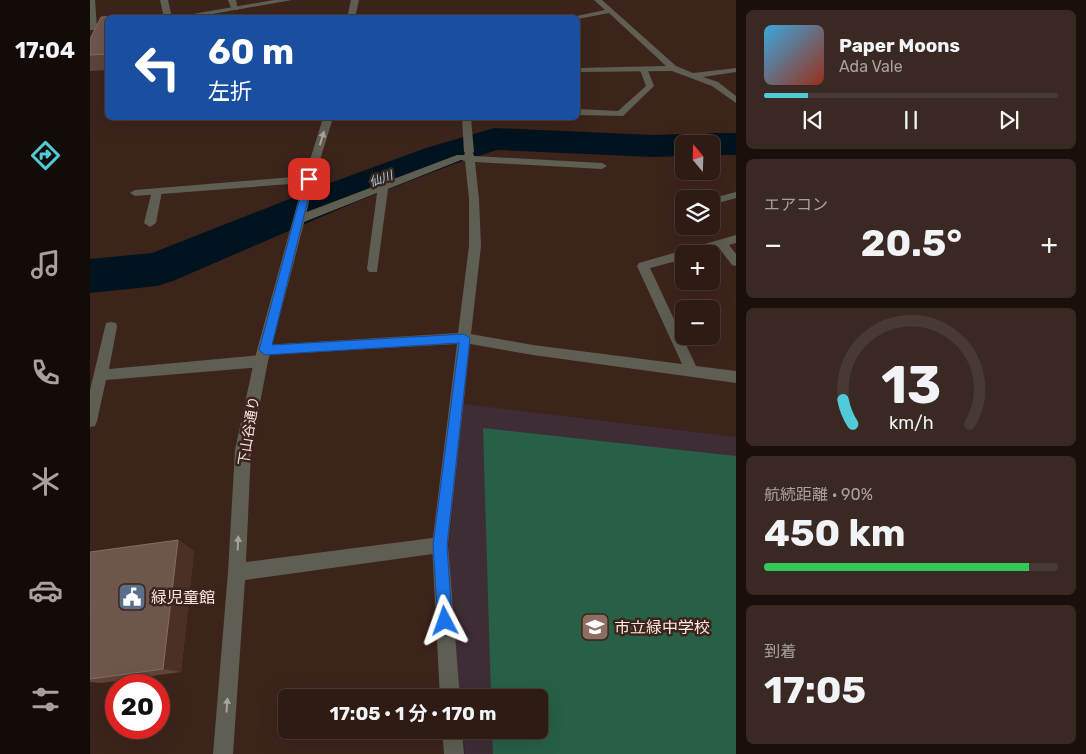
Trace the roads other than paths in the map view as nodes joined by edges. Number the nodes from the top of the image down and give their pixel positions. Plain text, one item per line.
1 (91, 0) edge
2 (164, 0) edge
3 (232, 0) edge
4 (288, 0) edge
5 (355, 0) edge
6 (598, 0) edge
7 (235, 8) junction
8 (610, 11) junction
9 (167, 15) edge
10 (192, 15) edge
11 (352, 15) edge
12 (580, 16) edge
13 (105, 27) edge
14 (91, 30) edge
15 (674, 68) junction
16 (580, 70) edge
17 (644, 70) junction
18 (736, 70) edge
19 (694, 75) junction
20 (736, 100) edge
21 (580, 112) edge
22 (327, 120) edge
23 (466, 120) edge
24 (469, 156) junction
25 (602, 166) dead end
26 (309, 179) junction
27 (383, 187) junction
28 (157, 191) junction
29 (134, 192) dead end
30 (736, 195) edge
31 (720, 199) edge
32 (300, 219) junction
33 (150, 223) dead end
34 (736, 240) edge
35 (722, 244) junction
36 (718, 245) edge
37 (675, 257) edge
38 (736, 262) edge
39 (373, 269) dead end
40 (111, 326) dead end
41 (464, 338) junction
42 (263, 356) junction
43 (690, 370) junction
44 (100, 375) junction
45 (736, 377) edge
46 (90, 421) edge
47 (440, 545) junction
48 (237, 572) junction
49 (449, 689) edge
50 (453, 739) edge
51 (223, 754) edge
52 (454, 754) edge

1 - 14 street
2 - 9 street
3 - 7 street
4 - 7 street
5 - 11 street
6 - 8 street
7 - 10 street
8 - 12 street
8 - 15 street
13 - 14 street
15 - 17 street
15 - 19 street
16 - 17 street
17 - 21 street
18 - 19 street
19 - 20 street
26 -> 22 street, 下山谷通り
23 - 24 street
24 - 25 street
24 - 27 street
24 - 41 street
26 - 28 street
26 - 32 street, 下山谷通り
27 - 32 street
27 - 39 street
28 - 29 street
28 - 33 street
30 - 31 street
32 - 42 street, 下山谷通り
34 - 35 street
35 - 36 street
35 - 38 street
37 - 43 street
40 - 44 street
41 - 42 street
41 - 43 street
41 - 47 street
42 - 44 street
48 -> 42 street, 下山谷通り
43 - 45 street
44 - 46 street
47 - 48 street
47 - 49 street
51 -> 48 street, 下山谷通り
50 - 52 street

